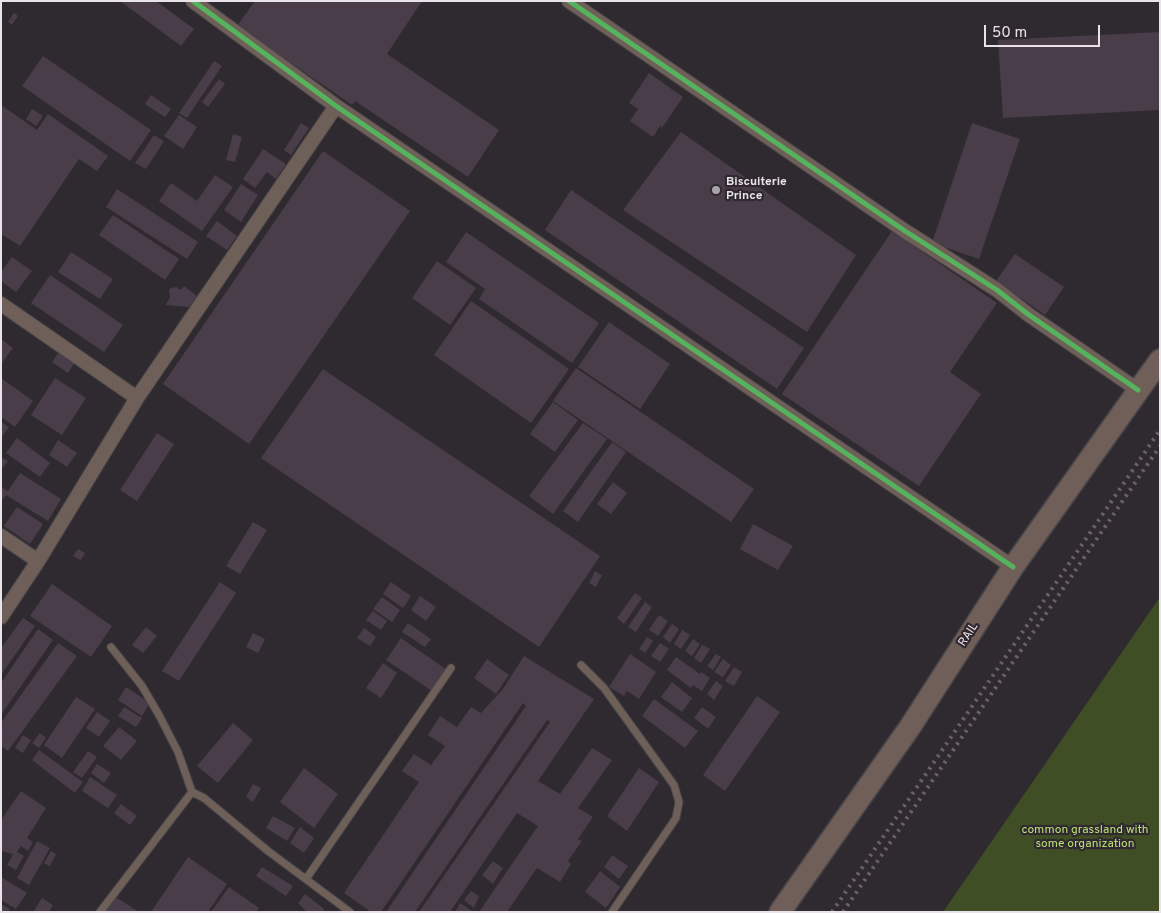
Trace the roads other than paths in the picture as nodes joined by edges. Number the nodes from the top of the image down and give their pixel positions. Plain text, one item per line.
1 (193, 1) edge
2 (569, 1) edge
3 (336, 106) junction
4 (1, 304) edge
5 (1160, 360) edge
6 (1138, 390) junction
7 (136, 398) junction
8 (1, 536) edge
9 (38, 561) junction
10 (1013, 567) junction
11 (1, 617) edge
12 (111, 647) dead end
13 (581, 665) dead end
14 (451, 668) dead end
15 (192, 792) junction
16 (306, 879) junction
17 (100, 912) edge
18 (350, 912) edge
19 (612, 912) edge
20 (780, 912) edge

1 - 3 street
2 - 6 street
3 - 7 street
3 - 10 street
4 - 7 street
5 - 6 main road, RAIL
6 - 10 main road, RAIL
7 - 9 street
8 - 9 street
9 - 11 street
10 - 20 main road, RAIL
12 - 15 lane
13 - 19 lane
14 - 16 lane
15 - 16 lane
15 - 17 lane
16 - 18 lane

